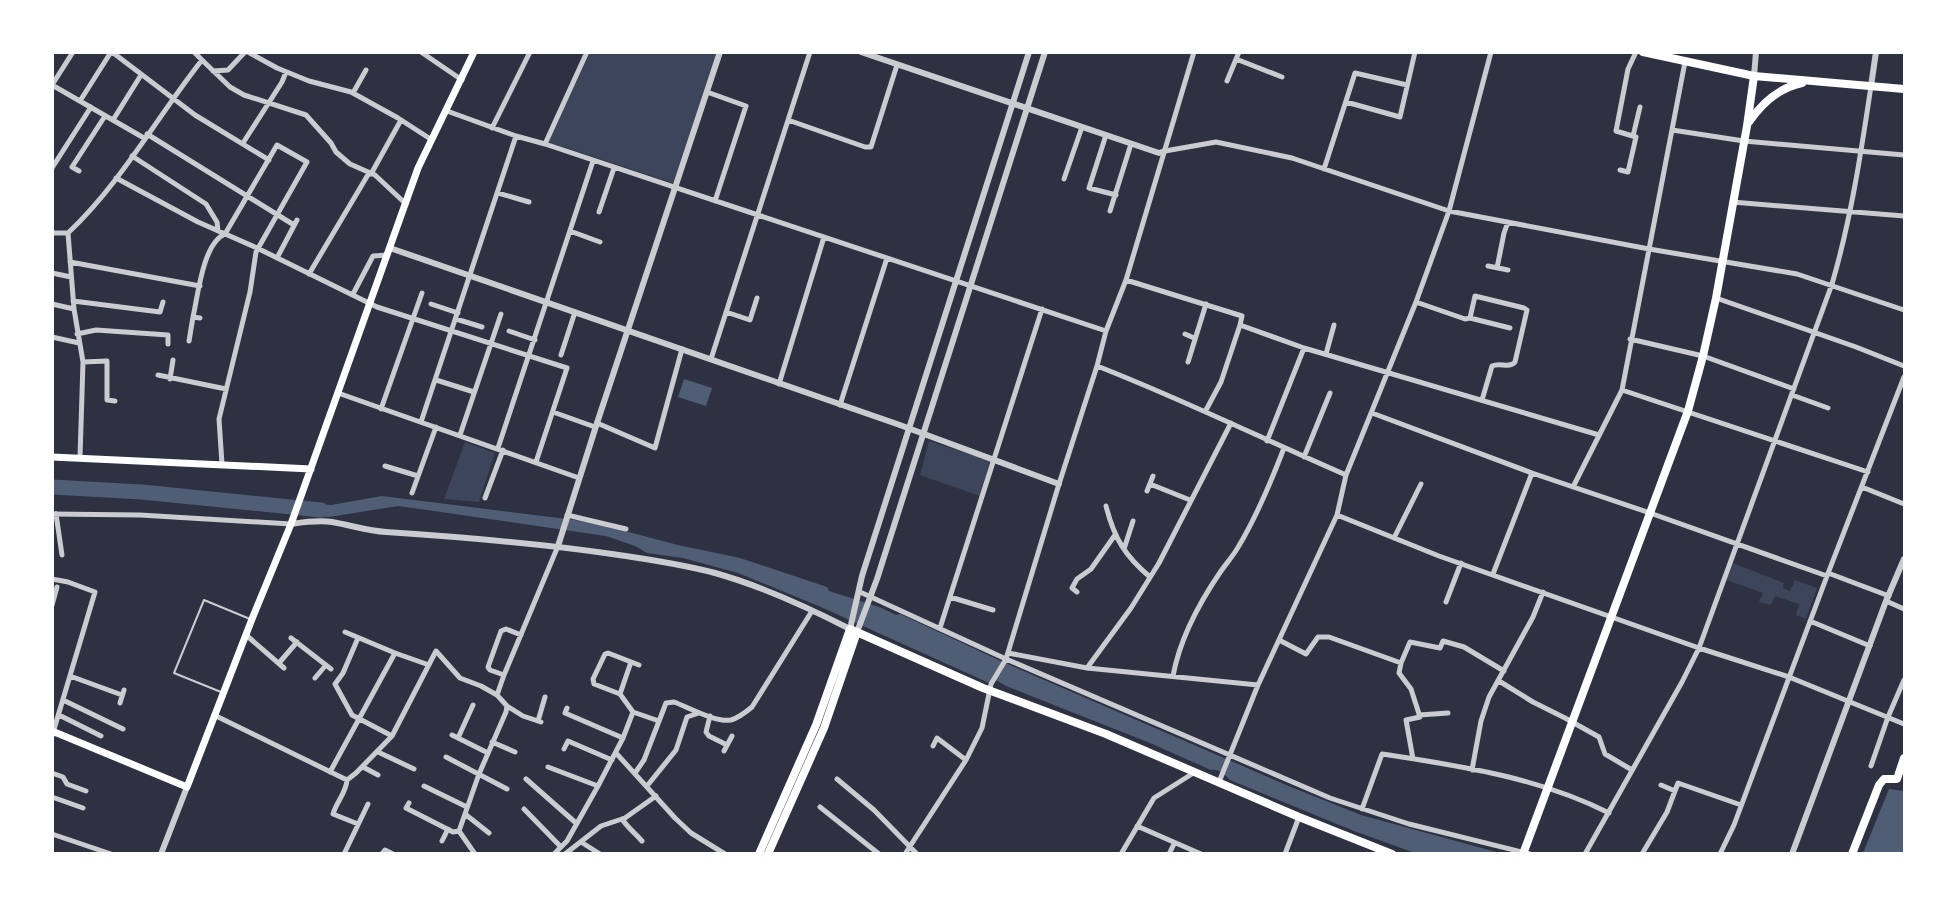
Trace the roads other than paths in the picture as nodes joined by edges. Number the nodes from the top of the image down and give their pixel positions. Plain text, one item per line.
1 (72, 52) edge
2 (111, 52) edge
3 (194, 52) edge
4 (246, 52) edge
5 (474, 52) edge
6 (530, 52) edge
7 (587, 52) edge
8 (720, 52) edge
9 (810, 52) edge
10 (861, 52) edge
11 (1029, 52) edge
12 (1045, 52) edge
13 (1194, 52) edge
14 (1239, 52) edge
15 (1415, 52) edge
16 (1491, 52) edge
17 (1636, 52) edge
18 (1643, 52) edge
19 (1756, 52) edge
20 (1876, 52) edge
21 (421, 53) edge
22 (1236, 59) junction
23 (201, 60) junction
24 (1685, 62) junction
25 (897, 65) junction
26 (366, 69) dead end
27 (213, 71) junction
28 (286, 72) junction
29 (141, 75) junction
30 (1754, 76) junction
31 (1282, 77) dead end
32 (462, 80) junction
33 (1227, 81) dead end
34 (1811, 81) junction
35 (52, 85) edge
36 (1407, 85) junction
37 (1871, 86) junction
38 (1905, 89) edge
39 (707, 92) junction
40 (353, 93) junction
41 (171, 98) junction
42 (80, 101) junction
43 (1346, 102) junction
44 (268, 103) junction
45 (1013, 104) junction
46 (91, 107) junction
47 (1640, 107) dead end
48 (1027, 109) junction
49 (447, 111) junction
50 (105, 116) junction
51 (113, 120) junction
52 (401, 120) junction
53 (788, 120) junction
54 (1747, 126) junction
55 (1082, 127) junction
56 (492, 128) junction
57 (1672, 130) junction
58 (1106, 135) junction
59 (145, 136) junction
60 (516, 136) junction
61 (1633, 136) junction
62 (432, 140) junction
63 (1744, 141) junction
64 (243, 143) junction
65 (545, 144) junction
66 (1131, 144) junction
67 (1165, 151) junction
68 (1861, 152) junction
69 (1905, 155) edge
70 (132, 156) junction
71 (268, 160) junction
72 (593, 161) junction
73 (52, 168) edge
74 (614, 168) junction
75 (1324, 169) junction
76 (1620, 170) dead end
77 (79, 171) dead end
78 (370, 173) junction
79 (116, 178) junction
80 (1064, 179) dead end
81 (674, 187) junction
82 (498, 193) junction
83 (1116, 195) junction
84 (247, 197) junction
85 (715, 201) junction
86 (530, 202) dead end
87 (1732, 202) junction
88 (406, 204) junction
89 (1110, 211) dead end
90 (1449, 211) junction
91 (599, 212) dead end
92 (1850, 212) junction
93 (277, 215) junction
94 (757, 215) junction
95 (1905, 216) edge
96 (1508, 222) junction
97 (218, 231) junction
98 (570, 231) junction
99 (52, 233) edge
100 (68, 233) junction
101 (225, 234) junction
102 (824, 237) junction
103 (600, 242) dead end
104 (257, 248) junction
105 (1648, 249) junction
106 (389, 251) junction
107 (277, 258) junction
108 (887, 258) junction
109 (1722, 260) junction
110 (70, 262) junction
111 (1488, 266) dead end
112 (1497, 268) junction
113 (1508, 270) dead end
114 (52, 273) edge
115 (309, 274) junction
116 (470, 275) junction
117 (71, 278) junction
118 (956, 280) junction
119 (1126, 280) junction
120 (1832, 284) junction
121 (972, 285) junction
122 (200, 286) junction
123 (422, 293) dead end
124 (353, 294) junction
125 (757, 298) dead end
126 (1716, 298) junction
127 (73, 301) junction
128 (163, 302) dead end
129 (547, 302) junction
130 (1416, 302) junction
131 (371, 303) junction
132 (52, 304) edge
133 (431, 304) dead end
134 (1206, 304) junction
135 (755, 305) junction
136 (762, 307) dead end
137 (74, 309) junction
138 (1042, 309) junction
139 (1905, 310) edge
140 (576, 312) junction
141 (726, 312) junction
142 (501, 314) dead end
143 (193, 316) junction
144 (457, 316) junction
145 (200, 318) dead end
146 (1470, 318) junction
147 (414, 319) junction
148 (1240, 325) junction
149 (1334, 325) dead end
150 (482, 327) dead end
151 (1510, 328) dead end
152 (627, 330) junction
153 (452, 331) junction
154 (509, 331) dead end
155 (1106, 331) junction
156 (1813, 333) junction
157 (77, 334) junction
158 (1185, 334) dead end
159 (52, 337) edge
160 (1194, 338) junction
161 (1630, 339) junction
162 (189, 340) dead end
163 (535, 340) junction
164 (79, 342) junction
165 (168, 344) dead end
166 (491, 344) junction
167 (1304, 348) junction
168 (682, 349) junction
169 (1326, 354) junction
170 (561, 355) dead end
171 (529, 356) junction
172 (1703, 356) junction
173 (711, 359) junction
174 (173, 360) dead end
175 (83, 362) junction
176 (1188, 362) dead end
177 (1097, 366) junction
178 (1905, 366) edge
179 (1388, 371) junction
180 (158, 375) dead end
181 (1905, 377) edge
182 (170, 379) junction
183 (436, 380) junction
184 (779, 384) junction
185 (226, 389) junction
186 (1622, 390) junction
187 (474, 392) junction
188 (1793, 392) junction
189 (338, 393) junction
190 (1330, 393) dead end
191 (115, 400) dead end
192 (1482, 400) junction
193 (840, 405) junction
194 (1828, 408) dead end
195 (381, 409) junction
196 (1206, 410) junction
197 (1688, 411) junction
198 (552, 412) junction
199 (1372, 413) junction
200 (422, 422) junction
201 (1231, 423) junction
202 (596, 425) junction
203 (436, 427) junction
204 (909, 429) junction
205 (923, 434) junction
206 (460, 435) junction
207 (1599, 435) junction
208 (1775, 440) junction
209 (1267, 441) junction
210 (1284, 448) junction
211 (500, 449) junction
212 (52, 457) edge
213 (80, 457) junction
214 (1304, 457) junction
215 (994, 459) junction
216 (536, 462) junction
217 (222, 464) junction
218 (385, 466) dead end
219 (311, 469) junction
220 (1868, 472) junction
221 (1532, 473) junction
222 (1346, 475) junction
223 (418, 476) junction
224 (1153, 476) dead end
225 (579, 478) junction
226 (1059, 484) junction
227 (1150, 484) junction
228 (1421, 484) dead end
229 (1862, 487) junction
230 (1573, 488) junction
231 (1147, 491) dead end
232 (412, 494) dead end
233 (485, 498) dead end
234 (1190, 500) junction
235 (1905, 504) edge
236 (1106, 506) dead end
237 (1650, 513) junction
238 (54, 514) edge
239 (1337, 515) junction
240 (566, 516) junction
241 (1133, 521) dead end
242 (291, 524) junction
243 (626, 529) dead end
244 (1115, 535) junction
245 (1394, 538) junction
246 (1738, 544) junction
247 (558, 546) junction
248 (1125, 549) junction
249 (62, 555) dead end
250 (1905, 559) edge
251 (1461, 563) junction
252 (1493, 574) junction
253 (1827, 574) junction
254 (1150, 577) junction
255 (52, 579) edge
256 (57, 587) dead end
257 (1077, 592) dead end
258 (1542, 592) junction
259 (859, 593) junction
260 (950, 597) junction
261 (868, 598) junction
262 (1887, 599) junction
263 (1446, 602) dead end
264 (52, 605) edge
265 (1905, 609) edge
266 (993, 610) dead end
267 (812, 611) junction
268 (1611, 616) junction
269 (252, 619) junction
270 (1810, 621) junction
271 (940, 628) junction
272 (854, 629) junction
273 (345, 632) dead end
274 (246, 634) junction
275 (521, 635) junction
276 (358, 638) junction
277 (1279, 639) junction
278 (1870, 646) junction
279 (1699, 648) junction
280 (395, 653) junction
281 (1007, 656) junction
282 (631, 662) junction
283 (279, 663) junction
284 (1401, 663) junction
285 (429, 665) junction
286 (639, 665) dead end
287 (284, 668) dead end
288 (1087, 668) junction
289 (1504, 671) junction
290 (504, 675) junction
291 (70, 676) junction
292 (1173, 676) junction
293 (1789, 677) junction
294 (315, 678) dead end
295 (1905, 680) edge
296 (1499, 681) junction
297 (1258, 685) junction
298 (99, 687) junction
299 (991, 687) junction
300 (223, 693) junction
301 (96, 694) dead end
302 (620, 694) junction
303 (497, 695) junction
304 (545, 697) dead end
305 (63, 700) junction
306 (1850, 702) junction
307 (120, 703) dead end
308 (473, 705) dead end
309 (507, 706) junction
310 (567, 708) dead end
311 (633, 712) junction
312 (700, 712) junction
313 (1448, 713) dead end
314 (59, 715) junction
315 (214, 715) junction
316 (1419, 715) junction
317 (710, 716) junction
318 (1888, 717) junction
319 (359, 718) junction
320 (659, 721) junction
321 (1572, 721) junction
322 (1905, 724) edge
323 (123, 729) dead end
324 (53, 733) edge
325 (101, 736) dead end
326 (392, 736) junction
327 (732, 736) dead end
328 (623, 738) junction
329 (492, 742) junction
330 (727, 745) junction
331 (933, 746) dead end
332 (564, 749) dead end
333 (723, 751) dead end
334 (378, 752) junction
335 (515, 752) dead end
336 (488, 753) junction
337 (616, 753) junction
338 (1229, 756) junction
339 (446, 757) dead end
340 (1905, 758) edge
341 (1413, 759) junction
342 (612, 760) junction
343 (966, 760) junction
344 (1871, 766) dead end
345 (363, 767) junction
346 (548, 767) dead end
347 (414, 769) dead end
348 (1472, 770) junction
349 (1632, 770) junction
350 (330, 772) junction
351 (1195, 772) junction
352 (52, 773) edge
353 (635, 773) junction
354 (479, 774) junction
355 (378, 775) dead end
356 (526, 779) dead end
357 (837, 779) dead end
358 (1220, 779) junction
359 (1901, 779) edge
360 (347, 780) junction
361 (1661, 785) dead end
362 (424, 786) dead end
363 (598, 786) junction
364 (647, 786) junction
365 (1548, 787) junction
366 (187, 788) junction
367 (507, 789) dead end
368 (86, 791) dead end
369 (1675, 791) junction
370 (656, 796) junction
371 (52, 797) edge
372 (408, 803) dead end
373 (368, 804) dead end
374 (1741, 805) junction
375 (467, 807) junction
376 (820, 807) dead end
377 (84, 808) dead end
378 (524, 809) dead end
379 (1362, 809) junction
380 (1609, 813) junction
381 (465, 814) junction
382 (1299, 817) junction
383 (622, 819) junction
384 (576, 823) junction
385 (358, 824) junction
386 (1137, 826) junction
387 (448, 829) junction
388 (459, 831) junction
389 (489, 833) dead end
390 (52, 834) edge
391 (442, 841) dead end
392 (642, 841) dead end
393 (581, 842) junction
394 (1174, 844) junction
395 (561, 847) junction
396 (909, 847) junction
397 (1526, 853) edge
398 (111, 854) edge
399 (161, 854) edge
400 (344, 854) edge
401 (382, 854) edge
402 (393, 854) edge
403 (475, 854) edge
404 (554, 854) edge
405 (565, 854) edge
406 (600, 854) edge
407 (726, 854) edge
408 (759, 854) edge
409 (768, 854) edge
410 (879, 854) edge
411 (905, 854) edge
412 (917, 854) edge
413 (1121, 854) edge
414 (1169, 854) edge
415 (1201, 854) edge
416 (1285, 854) edge
417 (1392, 854) edge
418 (1585, 854) edge
419 (1642, 854) edge
420 (1720, 854) edge
421 (1792, 854) edge
422 (1852, 854) edge

1 - 35 street
2 - 29 street
2 - 42 street
3 - 23 street
4 - 27 street
4 - 28 street
5 - 32 main road
6 - 56 street
7 - 65 street
8 - 39 street
9 - 53 street
10 - 25 street
11 - 45 street
12 - 48 street
13 - 67 street
14 - 22 street
15 - 36 street
16 - 90 street
17 - 61 street
18 - 24 main road
19 - 30 street
20 - 37 street
21 - 32 street
22 - 31 street
22 - 33 street
23 - 27 street
23 - 41 street
24 - 30 main road
24 - 57 street
25 - 45 street
25 - 53 street
26 - 40 street
27 - 44 street
28 - 40 street
28 - 44 street
29 - 41 street
29 - 51 street
30 - 34 highway
30 - 54 highway
32 - 49 main road
34 - 37 highway
34 - 54 highway
35 - 42 street
36 - 43 street
36 - 43 street
37 - 38 highway
37 - 68 street
39 - 81 street
39 - 85 street
40 - 52 street
41 - 59 street
41 - 64 street
42 - 46 street
43 - 75 street
44 - 64 street
44 - 78 street
45 - 48 street
45 - 118 street
46 - 50 street
46 - 73 street
47 - 61 street
48 - 55 street
48 - 121 street
49 - 56 street
49 - 62 main road
50 - 51 street
50 - 77 street
51 - 59 street
52 - 62 street
52 - 78 street
53 - 94 street
54 - 63 highway
55 - 58 street
55 - 80 street
56 - 60 street
57 - 63 street
57 - 105 street
58 - 66 street
58 - 83 street
59 - 70 street
59 - 84 street
60 - 65 street
60 - 82 street
61 - 76 street
62 - 88 main road
63 - 68 street
63 - 87 highway
64 - 71 street
65 - 72 street
66 - 67 street
66 - 83 street
67 - 75 street
67 - 119 street
68 - 69 street
68 - 92 street
70 - 79 street
70 - 97 street
71 - 84 street
71 - 93 street
72 - 74 street
72 - 98 street
74 - 81 street
74 - 91 street
75 - 90 street
78 - 88 street
78 - 115 street
79 - 97 street
79 - 100 street
81 - 85 street
81 - 152 street
82 - 86 street
82 - 116 street
83 - 89 street
84 - 93 street
84 - 101 street
85 - 94 street
87 - 92 street
87 - 109 highway
88 - 106 main road
90 - 96 street
90 - 130 street
92 - 95 street
92 - 120 street
93 - 104 street
93 - 107 street
94 - 102 street
94 - 141 street
96 - 105 street
96 - 112 street
97 - 101 street
98 - 103 street
98 - 129 street
99 - 100 street
100 - 110 street
101 - 104 street
101 - 122 street
102 - 108 street
102 - 184 street
104 - 107 street
104 - 185 street
105 - 109 street
105 - 161 street
106 - 116 street
106 - 124 street
106 - 131 main road
107 - 115 street
108 - 118 street
108 - 193 street
109 - 120 street
109 - 126 highway
110 - 117 street
110 - 122 street
111 - 112 street
112 - 113 street
114 - 117 street
115 - 124 street
116 - 129 street
116 - 144 street
117 - 127 street
118 - 121 street
118 - 204 street
119 - 134 street
119 - 155 street
120 - 139 street
120 - 156 street
121 - 138 street
121 - 205 street
122 - 143 street
123 - 147 street
124 - 131 street
125 - 135 street
126 - 156 street
126 - 172 highway
127 - 128 street
127 - 137 street
129 - 140 street
129 - 163 street
130 - 146 street
130 - 179 street
131 - 147 street
131 - 189 main road
132 - 137 street
133 - 144 street
134 - 148 street
134 - 160 street
135 - 136 street
135 - 141 street
137 - 157 street
138 - 155 street
138 - 215 street
140 - 152 street
140 - 170 street
141 - 173 street
142 - 166 street
143 - 145 street
143 - 162 street
144 - 150 street
144 - 153 street
146 - 151 street
146 - 192 street
147 - 153 street
147 - 195 street
148 - 167 street
148 - 196 street
149 - 169 street
152 - 168 street
152 - 202 street
153 - 166 street
153 - 183 street
154 - 163 street
155 - 177 street
156 - 178 street
156 - 188 street
157 - 164 street
157 - 165 street
158 - 160 street
159 - 164 street
160 - 176 street
161 - 172 street
161 - 186 street
163 - 171 street
164 - 175 street
166 - 171 street
166 - 187 street
167 - 169 street
167 - 209 street
168 - 173 street
168 - 202 street
169 - 179 street
171 - 198 street
171 - 211 street
172 - 188 street
172 - 197 highway
173 - 184 street
174 - 182 street
175 - 191 street
175 - 213 street
177 - 196 street
177 - 226 street
179 - 192 street
179 - 199 street
180 - 182 street
181 - 220 street
182 - 185 street
183 - 187 street
183 - 200 street
184 - 193 street
185 - 217 street
186 - 197 street
186 - 207 street
187 - 206 street
188 - 194 street
188 - 208 street
189 - 195 street
189 - 219 main road
190 - 214 street
192 - 207 street
193 - 204 street
195 - 200 street
196 - 201 street
197 - 208 street
197 - 237 highway
198 - 202 street
198 - 216 street
199 - 221 street
199 - 222 street
200 - 203 street
201 - 209 street
201 - 234 street
202 - 225 street
203 - 206 street
203 - 223 street
204 - 205 street
204 - 259 street
205 - 215 street
205 - 261 street
206 - 211 street
207 - 230 street
208 - 220 street
208 - 246 street
209 - 210 street
210 - 214 street
210 - 292 street
211 - 216 street
211 - 233 street
212 - 213 main road
213 - 217 main road
214 - 222 street
215 - 226 street
215 - 260 street
216 - 225 street
217 - 219 main road
218 - 223 street
219 - 242 main road
220 - 229 street
221 - 230 street
221 - 252 street
222 - 239 street
223 - 232 street
224 - 227 street
225 - 240 street
226 - 281 street
227 - 231 street
227 - 234 street
228 - 245 street
229 - 235 street
229 - 253 street
230 - 237 street
234 - 254 street
236 - 244 street
237 - 246 street
237 - 268 highway
238 - 242 street
238 - 249 street
239 - 245 street
239 - 277 street
240 - 243 street
240 - 247 street
241 - 248 street
242 - 247 street
242 - 269 main road
244 - 248 street
244 - 257 street
245 - 251 street
246 - 253 street
246 - 279 street
247 - 267 street
247 - 275 street
248 - 254 street
250 - 262 street
251 - 252 street
251 - 263 street
252 - 258 street
253 - 262 street
253 - 270 street
254 - 288 street
255 - 291 street
256 - 264 street
258 - 268 street
258 - 289 street
259 - 261 street
259 - 272 street
260 - 266 street
260 - 271 street
261 - 271 street
261 - 272 street
262 - 265 street
262 - 278 street
267 - 272 street
267 - 317 street
268 - 279 street
268 - 321 highway
269 - 274 main road
269 - 300 lane
270 - 278 street
270 - 293 street
271 - 281 street
272 - 299 highway
272 - 408 highway
272 - 409 highway
273 - 276 street
274 - 283 street
274 - 300 main road
275 - 290 street
275 - 290 street
276 - 280 street
276 - 319 street
277 - 284 street
277 - 297 street
278 - 306 street
279 - 293 street
279 - 349 street
280 - 285 street
280 - 319 street
281 - 288 street
281 - 299 street
281 - 338 street
282 - 286 street
282 - 302 street
282 - 302 street
283 - 287 street
283 - 294 street
284 - 289 street
284 - 316 street
285 - 303 street
285 - 326 street
288 - 292 street
289 - 296 street
290 - 303 street
291 - 298 street
291 - 305 street
292 - 297 street
293 - 306 street
293 - 374 street
295 - 318 street
296 - 321 street
296 - 348 street
297 - 338 street
298 - 301 street
298 - 307 street
299 - 343 street
299 - 351 highway
300 - 315 main road
302 - 311 street
303 - 309 street
304 - 309 street
305 - 314 street
305 - 323 street
306 - 318 street
306 - 421 street
308 - 336 street
309 - 329 street
310 - 328 street
311 - 320 street
311 - 328 street
312 - 317 street
312 - 320 street
312 - 364 street
313 - 316 street
314 - 324 street
314 - 325 street
315 - 350 street
315 - 366 main road
316 - 341 street
317 - 330 street
318 - 322 street
318 - 344 street
319 - 326 street
319 - 350 street
320 - 353 street
321 - 349 street
321 - 365 highway
324 - 366 main road
326 - 334 street
327 - 330 street
328 - 337 street
329 - 335 street
329 - 336 street
330 - 333 street
331 - 343 street
332 - 342 street
334 - 345 street
334 - 347 street
336 - 354 street
337 - 342 street
337 - 353 street
338 - 358 street
338 - 379 street
339 - 354 street
340 - 359 main road
341 - 348 street
341 - 379 street
342 - 363 street
343 - 396 street
345 - 355 street
345 - 360 street
346 - 363 street
348 - 365 street
349 - 380 street
350 - 360 street
351 - 358 highway
351 - 386 street
352 - 368 street
353 - 364 street
354 - 367 street
354 - 375 street
356 - 384 street
357 - 396 street
358 - 382 highway
359 - 422 main road
360 - 385 street
361 - 369 street
362 - 375 street
363 - 384 street
364 - 370 street
365 - 380 street
365 - 397 highway
366 - 399 street
369 - 374 street
369 - 419 street
370 - 383 street
370 - 407 street
371 - 377 street
372 - 387 street
373 - 385 street
374 - 420 street
375 - 381 street
376 - 410 street
378 - 395 street
379 - 397 street
380 - 418 street
381 - 388 street
381 - 389 street
382 - 416 street
382 - 417 highway
383 - 392 street
383 - 393 street
384 - 395 street
385 - 400 street
386 - 394 street
386 - 413 street
387 - 388 street
387 - 391 street
388 - 403 street
390 - 398 street
393 - 405 street
393 - 406 street
394 - 414 street
394 - 415 street
395 - 404 street
396 - 411 street
396 - 412 street
401 - 402 street

